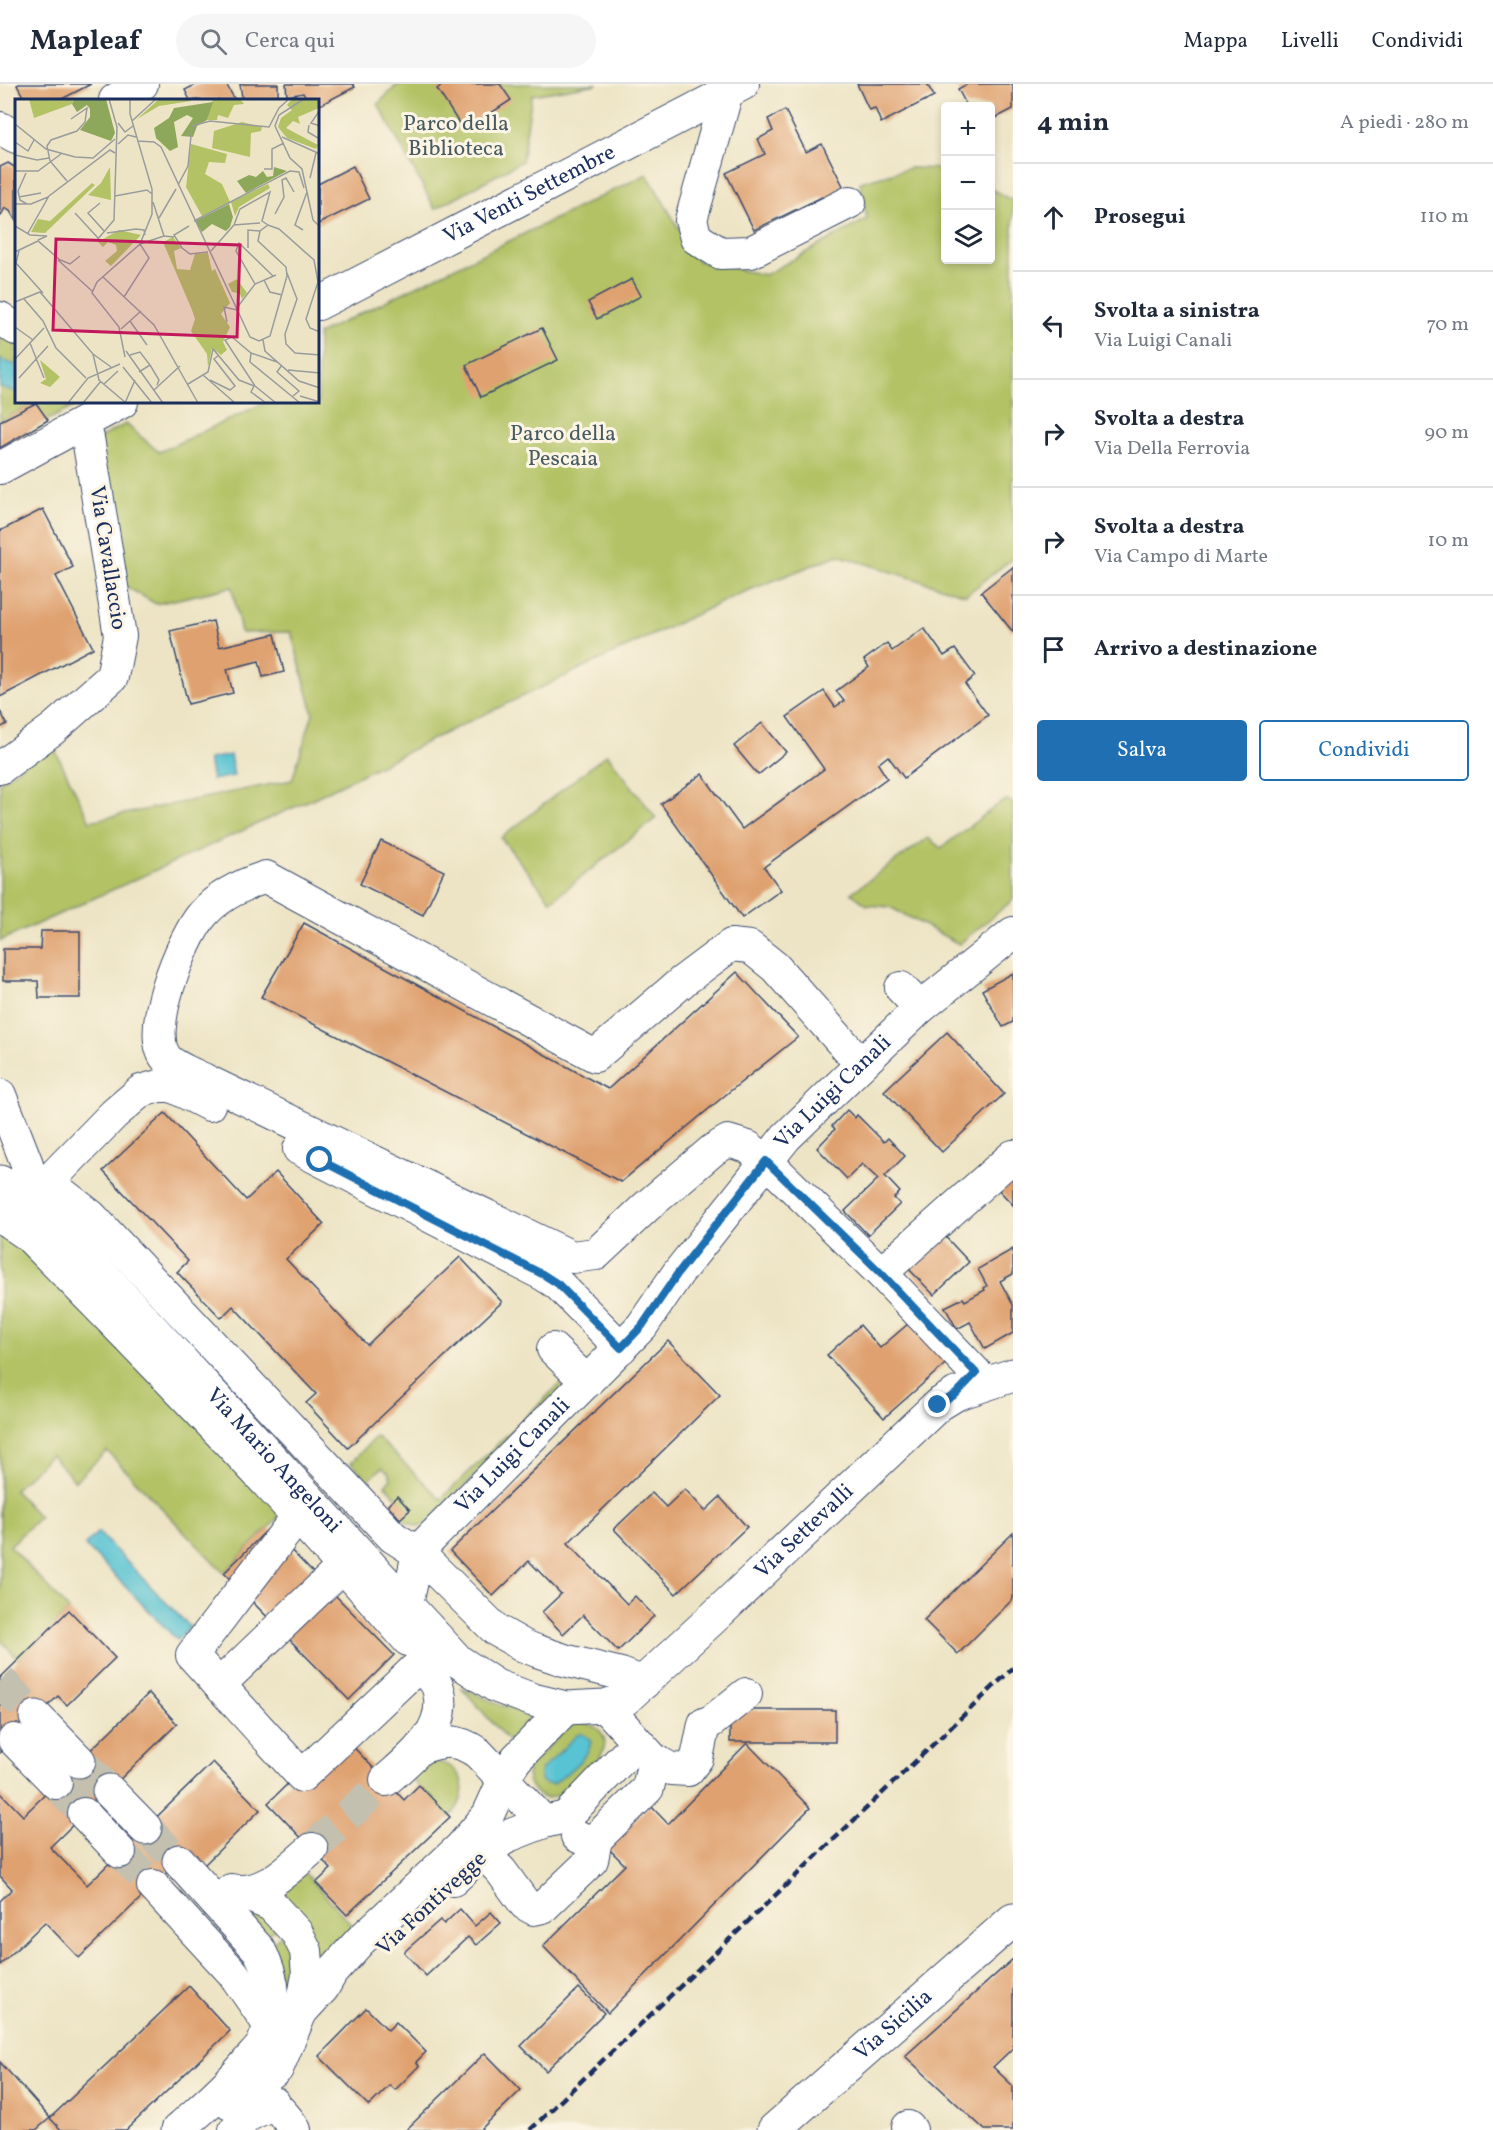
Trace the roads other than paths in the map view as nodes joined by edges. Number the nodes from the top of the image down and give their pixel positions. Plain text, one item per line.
1 (142, 84) edge
2 (715, 91) edge
3 (117, 99) edge
4 (0, 128) edge
5 (15, 136) edge
6 (850, 202) dead end
7 (320, 303) edge
8 (0, 318) edge
9 (15, 327) edge
10 (119, 404) edge
11 (88, 438) dead end
12 (0, 468) edge
13 (0, 768) edge
14 (1013, 933) edge
15 (861, 1064) junction
16 (0, 1095) edge
17 (1013, 1156) edge
18 (766, 1161) junction
19 (0, 1182) edge
20 (33, 1195) junction
21 (0, 1216) edge
22 (82, 1272) junction
23 (881, 1273) junction
24 (621, 1348) junction
25 (553, 1349) dead end
26 (1013, 1358) edge
27 (1013, 1375) edge
28 (587, 1382) junction
29 (966, 1384) junction
30 (298, 1516) junction
31 (418, 1553) junction
32 (333, 1576) dead end
33 (356, 1602) dead end
34 (407, 1604) junction
35 (430, 1656) junction
36 (644, 1683) junction
37 (219, 1685) junction
38 (746, 1694) dead end
39 (605, 1706) junction
40 (566, 1708) junction
41 (36, 1718) tunnel mouth
42 (14, 1740) tunnel mouth
43 (420, 1748) junction
44 (646, 1752) junction
45 (68, 1772) joint
46 (386, 1780) tunnel mouth
47 (503, 1781) junction
48 (109, 1791) tunnel mouth
49 (84, 1814) tunnel mouth
50 (551, 1821) junction
51 (145, 1828) tunnel mouth
52 (596, 1839) junction
53 (476, 1846) junction
54 (120, 1852) tunnel mouth
55 (301, 1859) tunnel mouth
56 (185, 1868) joint
57 (153, 1886) tunnel mouth
58 (239, 1892) junction
59 (1013, 1920) edge
60 (301, 2012) junction
61 (270, 2026) junction
62 (277, 2069) junction
63 (229, 2103) edge
64 (272, 2117) edge
65 (178, 2130) edge
66 (193, 2130) edge
67 (295, 2130) edge
68 (774, 2130) edge

1 - 3 street
2 - 6 street
2 - 7 street, Via Venti Settembre
4 - 5 street
8 - 9 street
10 - 12 street
11 - 13 street, Via Cavallaccio
14 - 15 street, Via Luigi Canali
15 - 18 street, Via Luigi Canali
15 - 18 street
16 - 20 street
17 - 23 street
18 - 23 street
18 - 24 street, Via Luigi Canali
19 - 20 main road, Via Mario Angeloni
20 - 22 main road, Via Mario Angeloni
20 - 24 street
20 - 31 street
21 - 22 street
22 - 30 street
22 - 34 main road, Via Mario Angeloni
23 - 29 street
24 - 28 street, Via Luigi Canali
25 - 28 street
26 - 29 main road
27 - 29 main road, Via Settevalli
28 - 31 street, Via Luigi Canali
29 - 36 main road, Via Settevalli
30 - 35 street
30 - 37 street
31 - 34 street
31 - 36 street
32 - 37 street
33 - 35 street
34 - 35 main road, Via Mario Angeloni
35 - 37 street
35 - 40 main road, Via Mario Angeloni
35 - 43 street
36 - 39 main road, Via Settevalli
38 - 44 street
39 - 40 main road, Via Mario Angeloni
39 - 44 street
40 - 47 street, Via Fontivegge
41 - 45 main road
42 - 45 street
43 - 46 street
43 - 47 street
44 - 50 street, Via Fontivegge
44 - 52 street
47 - 50 street
47 - 53 street, Via Fontivegge
48 - 51 main road
49 - 54 street
50 - 52 street
50 - 53 street, Via Fontivegge
52 - 53 street
53 - 60 street, Via Fontivegge
55 - 58 street
56 - 58 street
56 - 61 main road
57 - 61 street
58 - 60 street
59 - 68 main road, Via Sicilia
60 - 62 street, Via Fontivegge
61 - 63 main road
62 - 63 street
62 - 64 street
63 - 64 street
63 - 65 main road
63 - 66 main road
64 - 67 street

